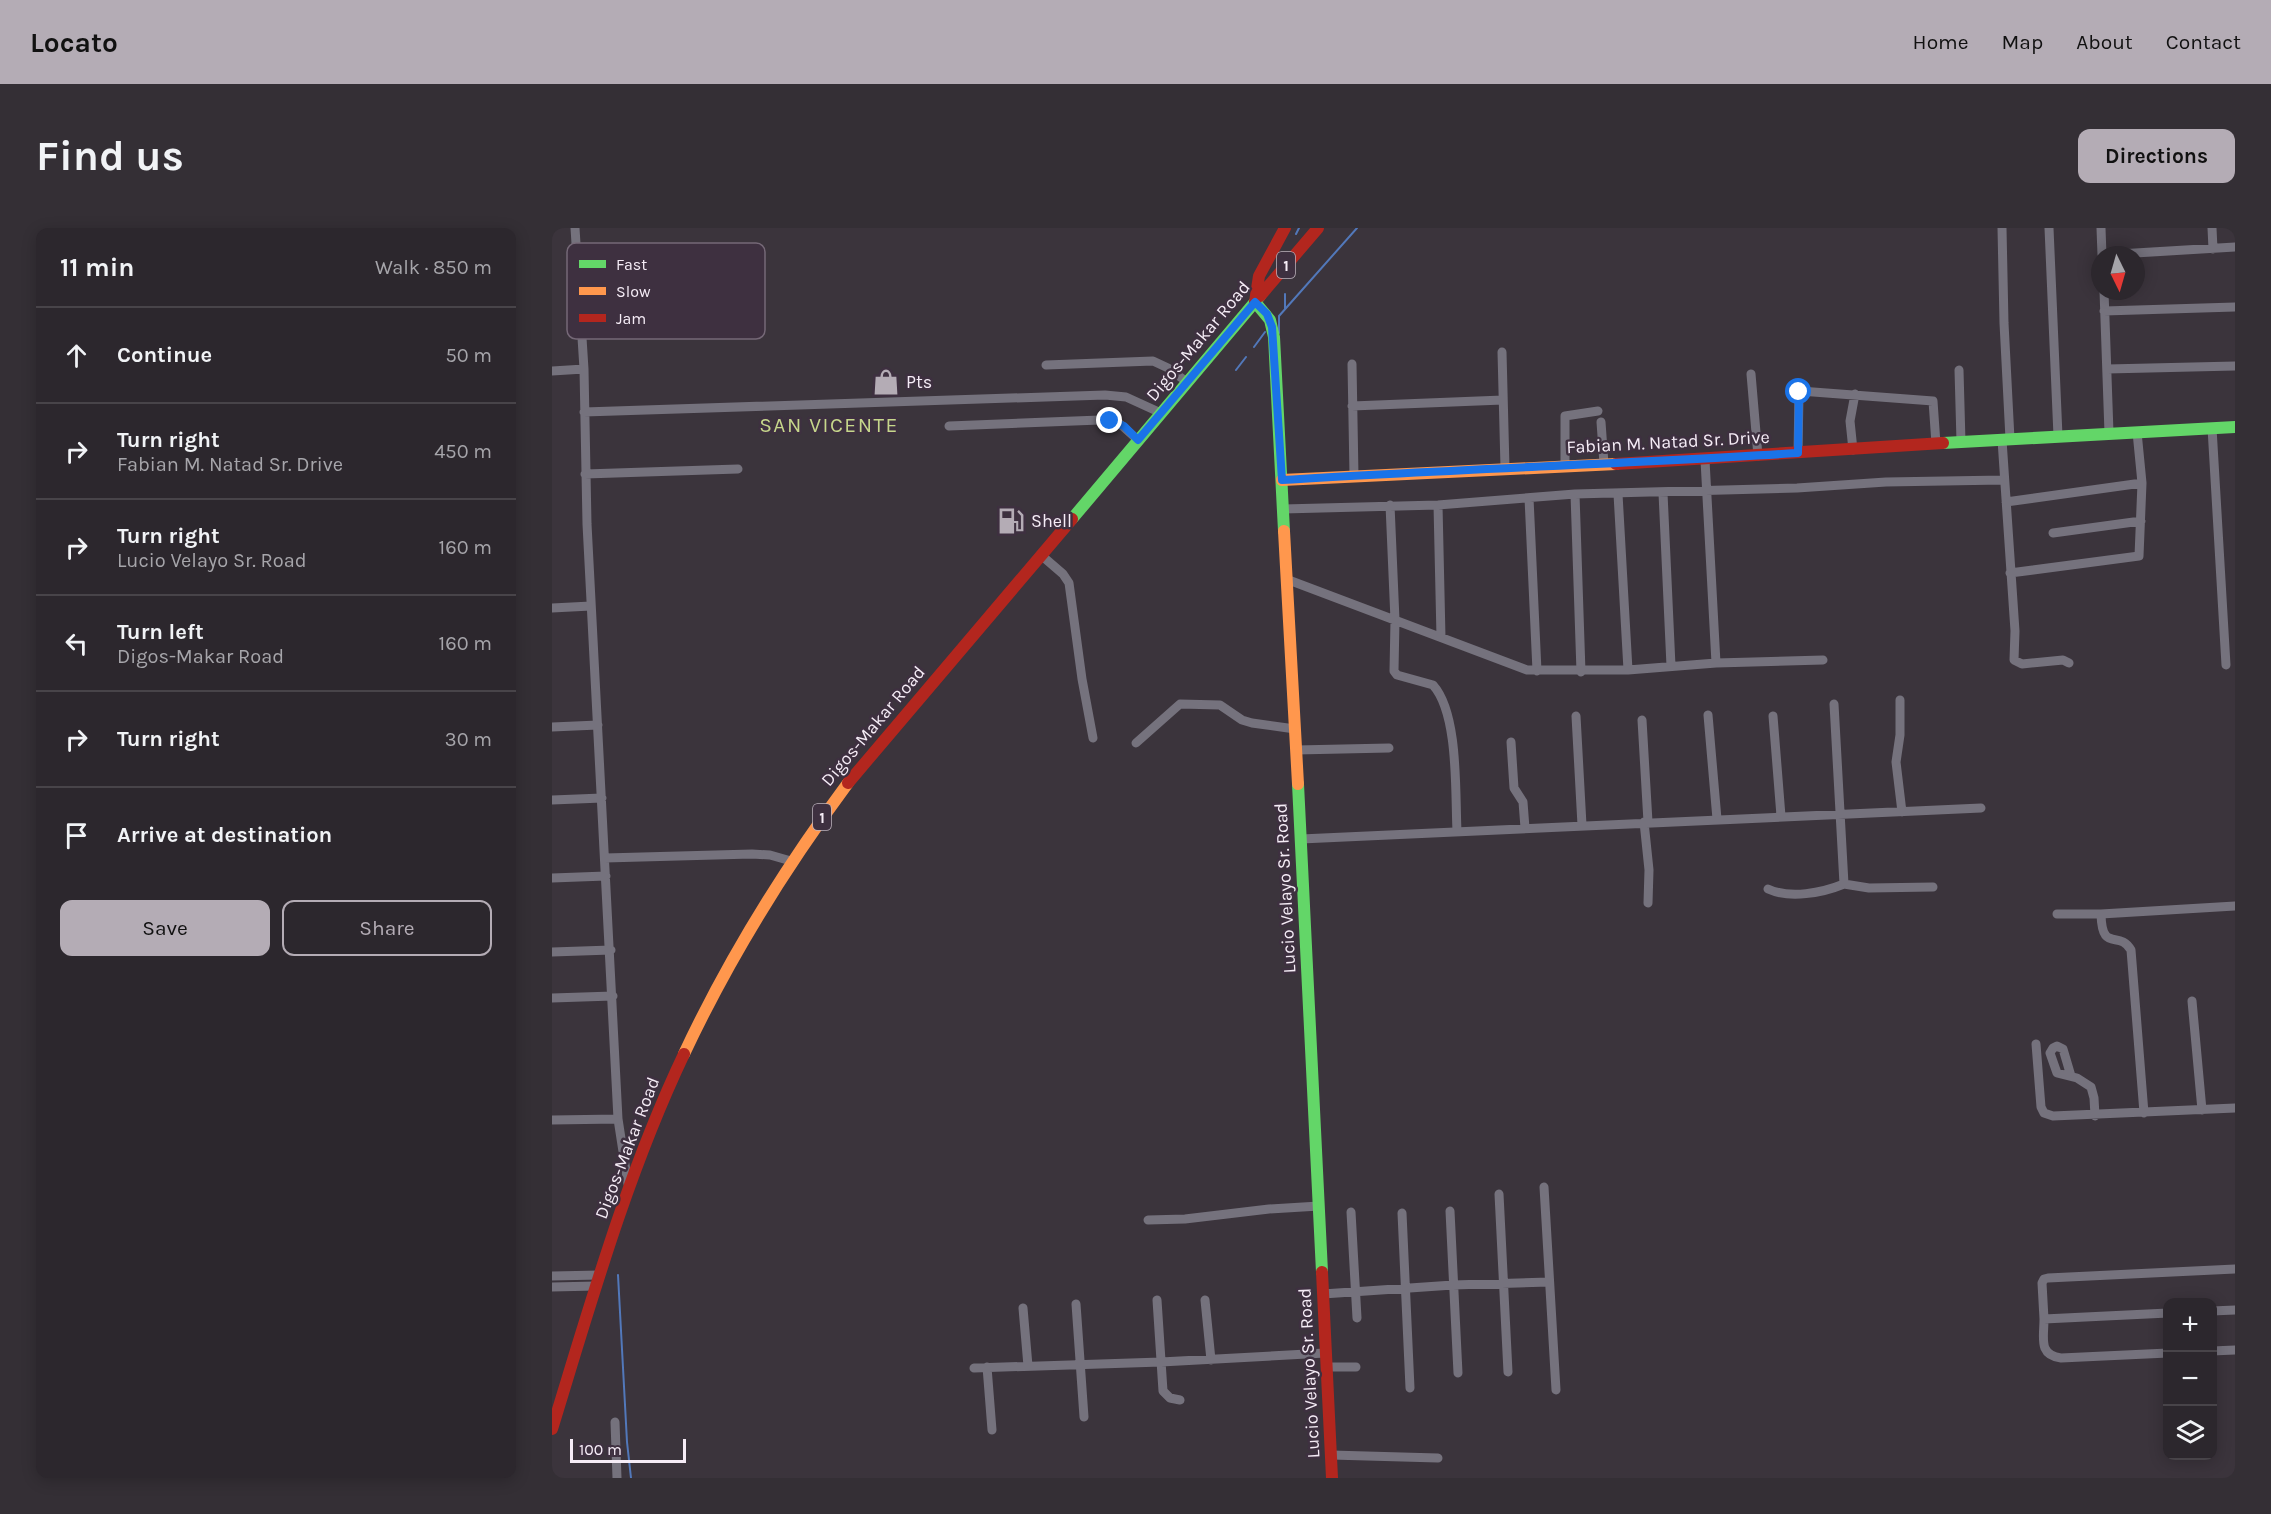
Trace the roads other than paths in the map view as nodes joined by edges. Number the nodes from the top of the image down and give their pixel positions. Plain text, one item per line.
1 (575, 228) edge
2 (1285, 228) edge
3 (1318, 228) edge
4 (2002, 228) edge
5 (2049, 228) edge
6 (2101, 228) edge
7 (2212, 228) edge
8 (576, 243) edge
9 (2102, 246) edge
10 (2235, 247) edge
11 (2213, 249) junction
12 (2145, 253) edge
13 (2104, 300) edge
14 (1255, 302) junction
15 (2235, 307) edge
16 (2104, 311) junction
17 (582, 339) edge
18 (1502, 352) dead end
19 (1352, 364) dead end
20 (1046, 365) dead end
21 (2235, 366) edge
22 (584, 369) junction
23 (1959, 369) dead end
24 (2107, 369) junction
25 (552, 371) edge
26 (1751, 374) dead end
27 (1187, 382) junction
28 (1855, 394) junction
29 (1503, 400) junction
30 (1352, 406) junction
31 (1598, 411) dead end
32 (584, 412) junction
33 (1161, 413) junction
34 (1601, 422) dead end
35 (949, 426) dead end
36 (2235, 427) edge
37 (2212, 428) junction
38 (2137, 432) junction
39 (2109, 433) junction
40 (2058, 436) junction
41 (2006, 439) junction
42 (1138, 440) junction
43 (1961, 442) junction
44 (1936, 444) junction
45 (1853, 450) junction
46 (1798, 453) junction
47 (1758, 456) junction
48 (1705, 460) junction
49 (1604, 464) junction
50 (1564, 465) junction
51 (1504, 468) junction
52 (738, 469) dead end
53 (585, 474) junction
54 (1354, 476) junction
55 (1282, 480) junction
56 (2004, 480) junction
57 (2142, 483) junction
58 (1707, 489) junction
59 (1664, 492) junction
60 (1575, 494) junction
61 (1618, 494) junction
62 (1529, 498) junction
63 (2006, 502) junction
64 (1390, 505) junction
65 (1438, 505) junction
66 (1283, 509) junction
67 (2141, 521) junction
68 (2053, 532) dead end
69 (1041, 555) junction
70 (2010, 573) junction
71 (1286, 579) junction
72 (591, 606) junction
73 (552, 608) edge
74 (1395, 620) junction
75 (1441, 637) junction
76 (1823, 660) dead end
77 (1716, 663) junction
78 (2069, 663) dead end
79 (2226, 665) dead end
80 (1671, 666) junction
81 (1628, 670) junction
82 (1537, 671) junction
83 (1581, 672) junction
84 (1900, 700) dead end
85 (1834, 704) dead end
86 (1708, 715) dead end
87 (1576, 716) dead end
88 (1773, 716) dead end
89 (1642, 720) dead end
90 (598, 725) junction
91 (552, 727) edge
92 (1295, 729) junction
93 (1093, 738) dead end
94 (1511, 742) dead end
95 (1136, 743) dead end
96 (1389, 748) dead end
97 (1296, 750) junction
98 (602, 798) junction
99 (552, 800) edge
100 (1981, 808) dead end
101 (1902, 812) junction
102 (1840, 813) junction
103 (1781, 816) junction
104 (1717, 819) junction
105 (1646, 822) junction
106 (1582, 825) junction
107 (1525, 828) junction
108 (1457, 831) junction
109 (1302, 838) junction
110 (605, 858) junction
111 (791, 861) junction
112 (606, 876) junction
113 (552, 878) edge
114 (1844, 884) junction
115 (1933, 887) dead end
116 (1768, 889) dead end
117 (1648, 903) dead end
118 (2235, 906) edge
119 (2057, 914) dead end
120 (2101, 914) junction
121 (611, 950) junction
122 (552, 952) edge
123 (613, 996) junction
124 (552, 998) edge
125 (2192, 1001) dead end
126 (2036, 1044) dead end
127 (2071, 1076) dead end
128 (2235, 1108) edge
129 (2202, 1110) junction
130 (2144, 1113) junction
131 (2095, 1116) junction
132 (618, 1119) junction
133 (552, 1120) edge
134 (628, 1187) junction
135 (1544, 1187) dead end
136 (1499, 1194) dead end
137 (1319, 1206) junction
138 (1450, 1211) dead end
139 (1351, 1212) dead end
140 (1401, 1213) dead end
141 (1148, 1220) dead end
142 (2235, 1269) edge
143 (552, 1276) edge
144 (598, 1280) junction
145 (1550, 1282) junction
146 (1502, 1283) junction
147 (1453, 1285) junction
148 (552, 1287) edge
149 (1404, 1288) junction
150 (1355, 1291) junction
151 (1323, 1294) junction
152 (1157, 1300) dead end
153 (1205, 1300) dead end
154 (1076, 1304) dead end
155 (1023, 1308) dead end
156 (2235, 1310) edge
157 (2217, 1311) edge
158 (2163, 1313) edge
159 (1357, 1318) dead end
160 (2044, 1319) junction
161 (2235, 1350) edge
162 (2217, 1351) edge
163 (1325, 1353) junction
164 (2163, 1353) edge
165 (1211, 1360) junction
166 (1161, 1362) junction
167 (1080, 1363) junction
168 (1028, 1366) junction
169 (987, 1367) junction
170 (1326, 1367) junction
171 (1356, 1367) dead end
172 (974, 1368) dead end
173 (1458, 1372) dead end
174 (1508, 1372) dead end
175 (1410, 1388) dead end
176 (1556, 1390) dead end
177 (1180, 1400) dead end
178 (1084, 1417) dead end
179 (615, 1422) dead end
180 (552, 1429) edge
181 (992, 1430) dead end
182 (1331, 1455) junction
183 (1438, 1458) dead end
184 (617, 1478) edge
185 (1332, 1478) edge

1 - 8 street
2 - 14 main road
3 - 14 main road, Digos-Makar Road / 1
4 - 41 street
5 - 40 street
6 - 9 street
7 - 11 street
10 - 11 street
11 - 12 street
13 - 16 street
14 - 27 main road, Digos-Makar Road / 1
14 - 55 main road, Lucio Velayo Sr. Road
15 - 16 street
16 - 24 street
17 - 22 street
18 - 29 street
19 - 30 street
20 - 27 street
21 - 24 street
22 - 25 street
22 - 32 street
23 - 43 street
24 - 39 street
26 - 47 street
27 - 33 main road, Digos-Makar Road / 1
28 - 44 street
28 - 45 street
28 - 46 street
29 - 30 street
29 - 51 street
30 - 54 street
31 - 50 street
32 - 33 street
32 - 53 street
33 - 42 main road, Digos-Makar Road / 1
34 - 49 street
35 - 42 street
36 - 37 main road, Fabian M. Natad Sr. Drive
37 - 38 main road, Fabian M. Natad Sr. Drive
37 - 79 street
38 - 39 main road, Fabian M. Natad Sr. Drive
38 - 57 street
39 - 40 main road, Fabian M. Natad Sr. Drive
40 - 41 main road, Fabian M. Natad Sr. Drive
41 - 43 main road, Fabian M. Natad Sr. Drive
41 - 56 street
42 - 69 main road, Digos-Makar Road / 1
43 - 44 main road, Fabian M. Natad Sr. Drive
44 - 45 main road, Fabian M. Natad Sr. Drive
45 - 46 main road, Fabian M. Natad Sr. Drive
46 - 47 main road, Fabian M. Natad Sr. Drive
47 - 48 main road, Fabian M. Natad Sr. Drive
48 - 49 main road, Fabian M. Natad Sr. Drive
48 - 58 street
49 - 50 main road, Fabian M. Natad Sr. Drive
50 - 51 main road, Fabian M. Natad Sr. Drive
51 - 54 main road, Fabian M. Natad Sr. Drive
52 - 53 street
53 - 72 street
54 - 55 main road, Fabian M. Natad Sr. Drive
55 - 66 main road, Lucio Velayo Sr. Road
56 - 58 street
56 - 63 street
57 - 63 street
57 - 67 street
58 - 59 street
58 - 77 street
59 - 61 street
59 - 80 street
60 - 61 street
60 - 62 street
60 - 83 street
61 - 81 street
62 - 65 street
62 - 82 street
63 - 70 street
64 - 65 street
64 - 66 street
64 - 74 street
65 - 75 street
66 - 71 main road, Lucio Velayo Sr. Road
67 - 68 street
67 - 70 street
69 - 93 street
69 - 111 main road, Digos-Makar Road / 1
70 - 78 street
71 - 74 street
71 - 92 main road, Lucio Velayo Sr. Road
72 - 73 street
72 - 90 street
74 - 75 street
74 - 108 street
75 - 82 street
76 - 77 street
77 - 80 street
80 - 81 street
81 - 83 street
82 - 83 street
84 - 101 street
85 - 102 street
86 - 104 street
87 - 106 street
88 - 103 street
89 - 105 street
90 - 91 street
90 - 98 street
92 - 95 street
92 - 97 main road, Lucio Velayo Sr. Road
94 - 107 street
96 - 97 street
97 - 109 main road, Lucio Velayo Sr. Road
98 - 99 street
98 - 110 street
100 - 101 street
101 - 102 street
102 - 103 street
102 - 114 street
103 - 104 street
104 - 105 street
105 - 106 street
105 - 117 street
106 - 107 street
107 - 108 street
108 - 109 street
109 - 137 main road, Lucio Velayo Sr. Road
110 - 111 street
110 - 112 street
111 - 134 main road, Digos-Makar Road / 1
112 - 113 street
112 - 121 street
114 - 115 street
114 - 116 street
118 - 120 street
119 - 120 street
120 - 130 street
121 - 122 street
121 - 123 street
123 - 124 street
123 - 132 street
125 - 129 street
126 - 131 street
127 - 131 street
128 - 129 street
129 - 130 street
130 - 131 street
132 - 133 street
132 - 134 street
134 - 144 main road, Digos-Makar Road / 1
135 - 145 street
136 - 146 street
137 - 141 street
137 - 151 main road, Lucio Velayo Sr. Road
138 - 147 street
139 - 150 street
140 - 149 street
142 - 160 street
143 - 144 street
144 - 148 street
144 - 180 main road, Digos-Makar Road / 1
145 - 146 street
145 - 176 street
146 - 147 street
146 - 174 street
147 - 149 street
147 - 173 street
149 - 150 street
149 - 175 street
150 - 151 street
150 - 159 street
151 - 163 main road, Lucio Velayo Sr. Road
152 - 166 street
153 - 165 street
154 - 167 street
155 - 168 street
156 - 157 street
158 - 160 street
160 - 164 street
161 - 162 street
163 - 165 street
163 - 170 main road, Lucio Velayo Sr. Road
165 - 166 street
166 - 167 street
166 - 177 street
167 - 168 street
167 - 178 street
168 - 169 street
169 - 172 street
169 - 181 street
170 - 171 street
170 - 182 main road, Lucio Velayo Sr. Road
179 - 184 street
182 - 183 street
182 - 185 main road, Lucio Velayo Sr. Road

